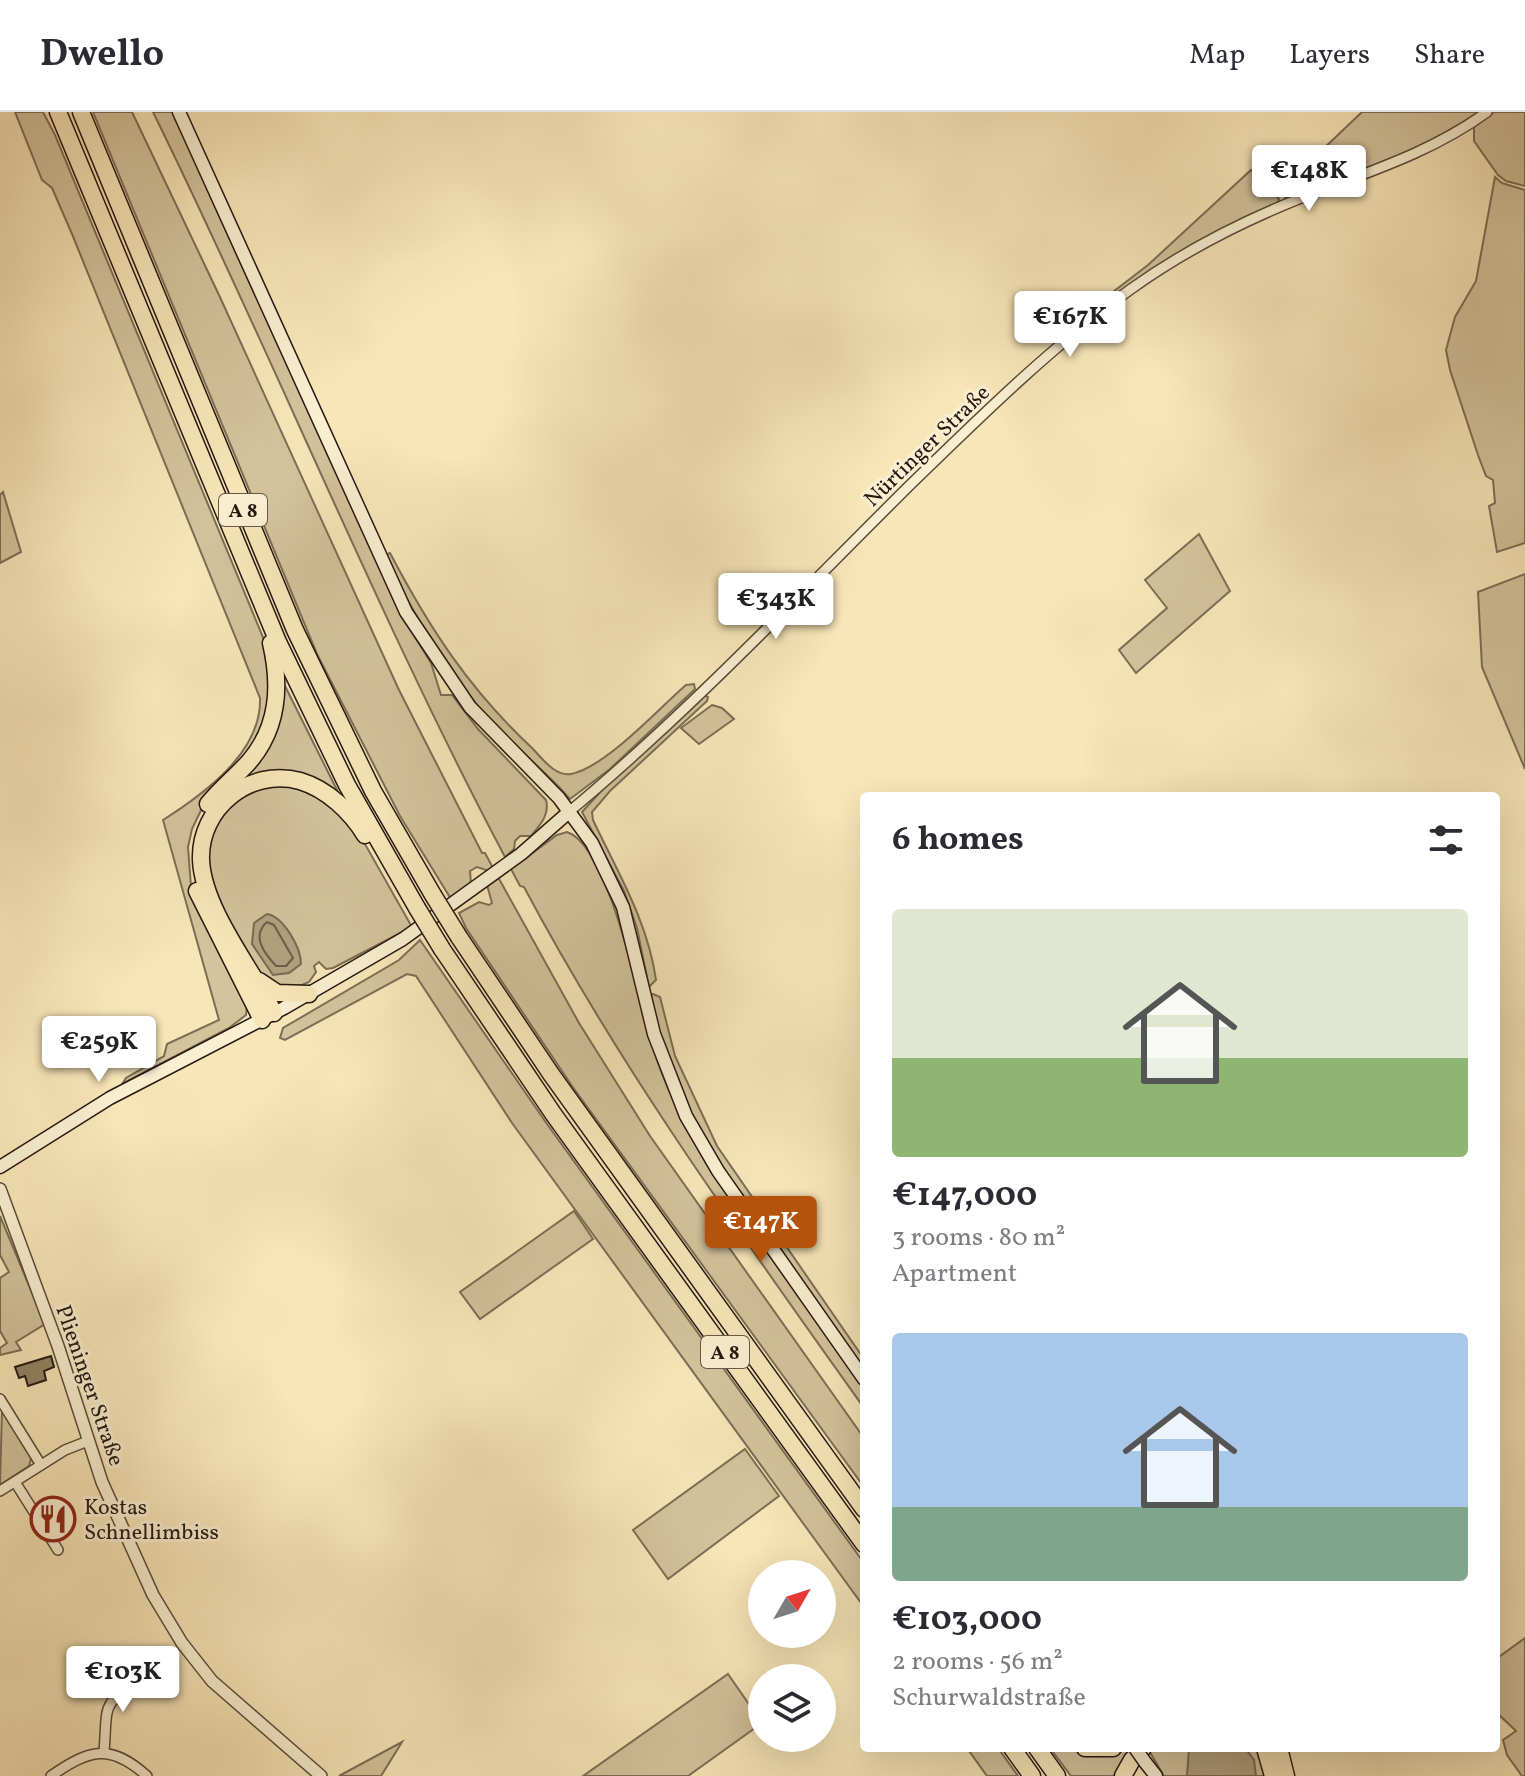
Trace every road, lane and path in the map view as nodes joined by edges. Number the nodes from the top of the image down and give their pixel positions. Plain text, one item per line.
1 (58, 112) edge
2 (81, 112) edge
3 (179, 112) edge
4 (1487, 112) edge
5 (262, 607) junction
6 (570, 811) junction
7 (400, 880) junction
8 (255, 977) junction
9 (309, 994) junction
10 (268, 1017) junction
11 (0, 1167) edge
12 (0, 1189) edge
13 (0, 1212) edge
14 (10, 1222) junction
15 (860, 1373) edge
16 (0, 1399) edge
17 (88, 1441) junction
18 (41, 1465) junction
19 (842, 1479) junction
20 (15, 1482) junction
21 (0, 1491) edge
22 (860, 1497) edge
23 (860, 1504) edge
24 (860, 1538) edge
25 (58, 1550) dead end
26 (145, 1677) dead end
27 (104, 1752) junction
28 (1015, 1752) edge
29 (1040, 1752) edge
30 (1266, 1752) edge
31 (1280, 1752) edge
32 (1144, 1755) edge
33 (51, 1776) edge
34 (147, 1776) edge
35 (321, 1776) edge
36 (1032, 1776) edge
37 (1057, 1776) edge
38 (1123, 1776) edge
39 (1156, 1776) edge
40 (1273, 1776) edge
41 (1286, 1776) edge

1 - 5 highway, A 8
2 - 19 highway, A 8, bridge
3 - 6 main road
4 - 6 street, Nürtinger Straße
5 - 7 highway, A 8
5 - 10 highway
6 - 9 main road
6 - 15 main road
7 - 8 highway
7 - 24 highway, A 8, bridge
8 - 9 highway
8 - 10 highway
9 - 10 main road
10 - 11 main road
12 - 14 street, Plieninger Straße
13 - 14 street, Plieninger Straße
14 - 17 street, Plieninger Straße
16 - 18 street
17 - 18 street
17 - 35 street, Plieninger Straße
18 - 20 street
19 - 22 highway
19 - 23 highway, A 8
20 - 21 street
20 - 25 street
26 - 27 street
27 - 33 street
27 - 34 street
28 - 36 highway
29 - 37 highway
30 - 40 highway
31 - 41 highway
32 - 38 highway
32 - 39 main road

